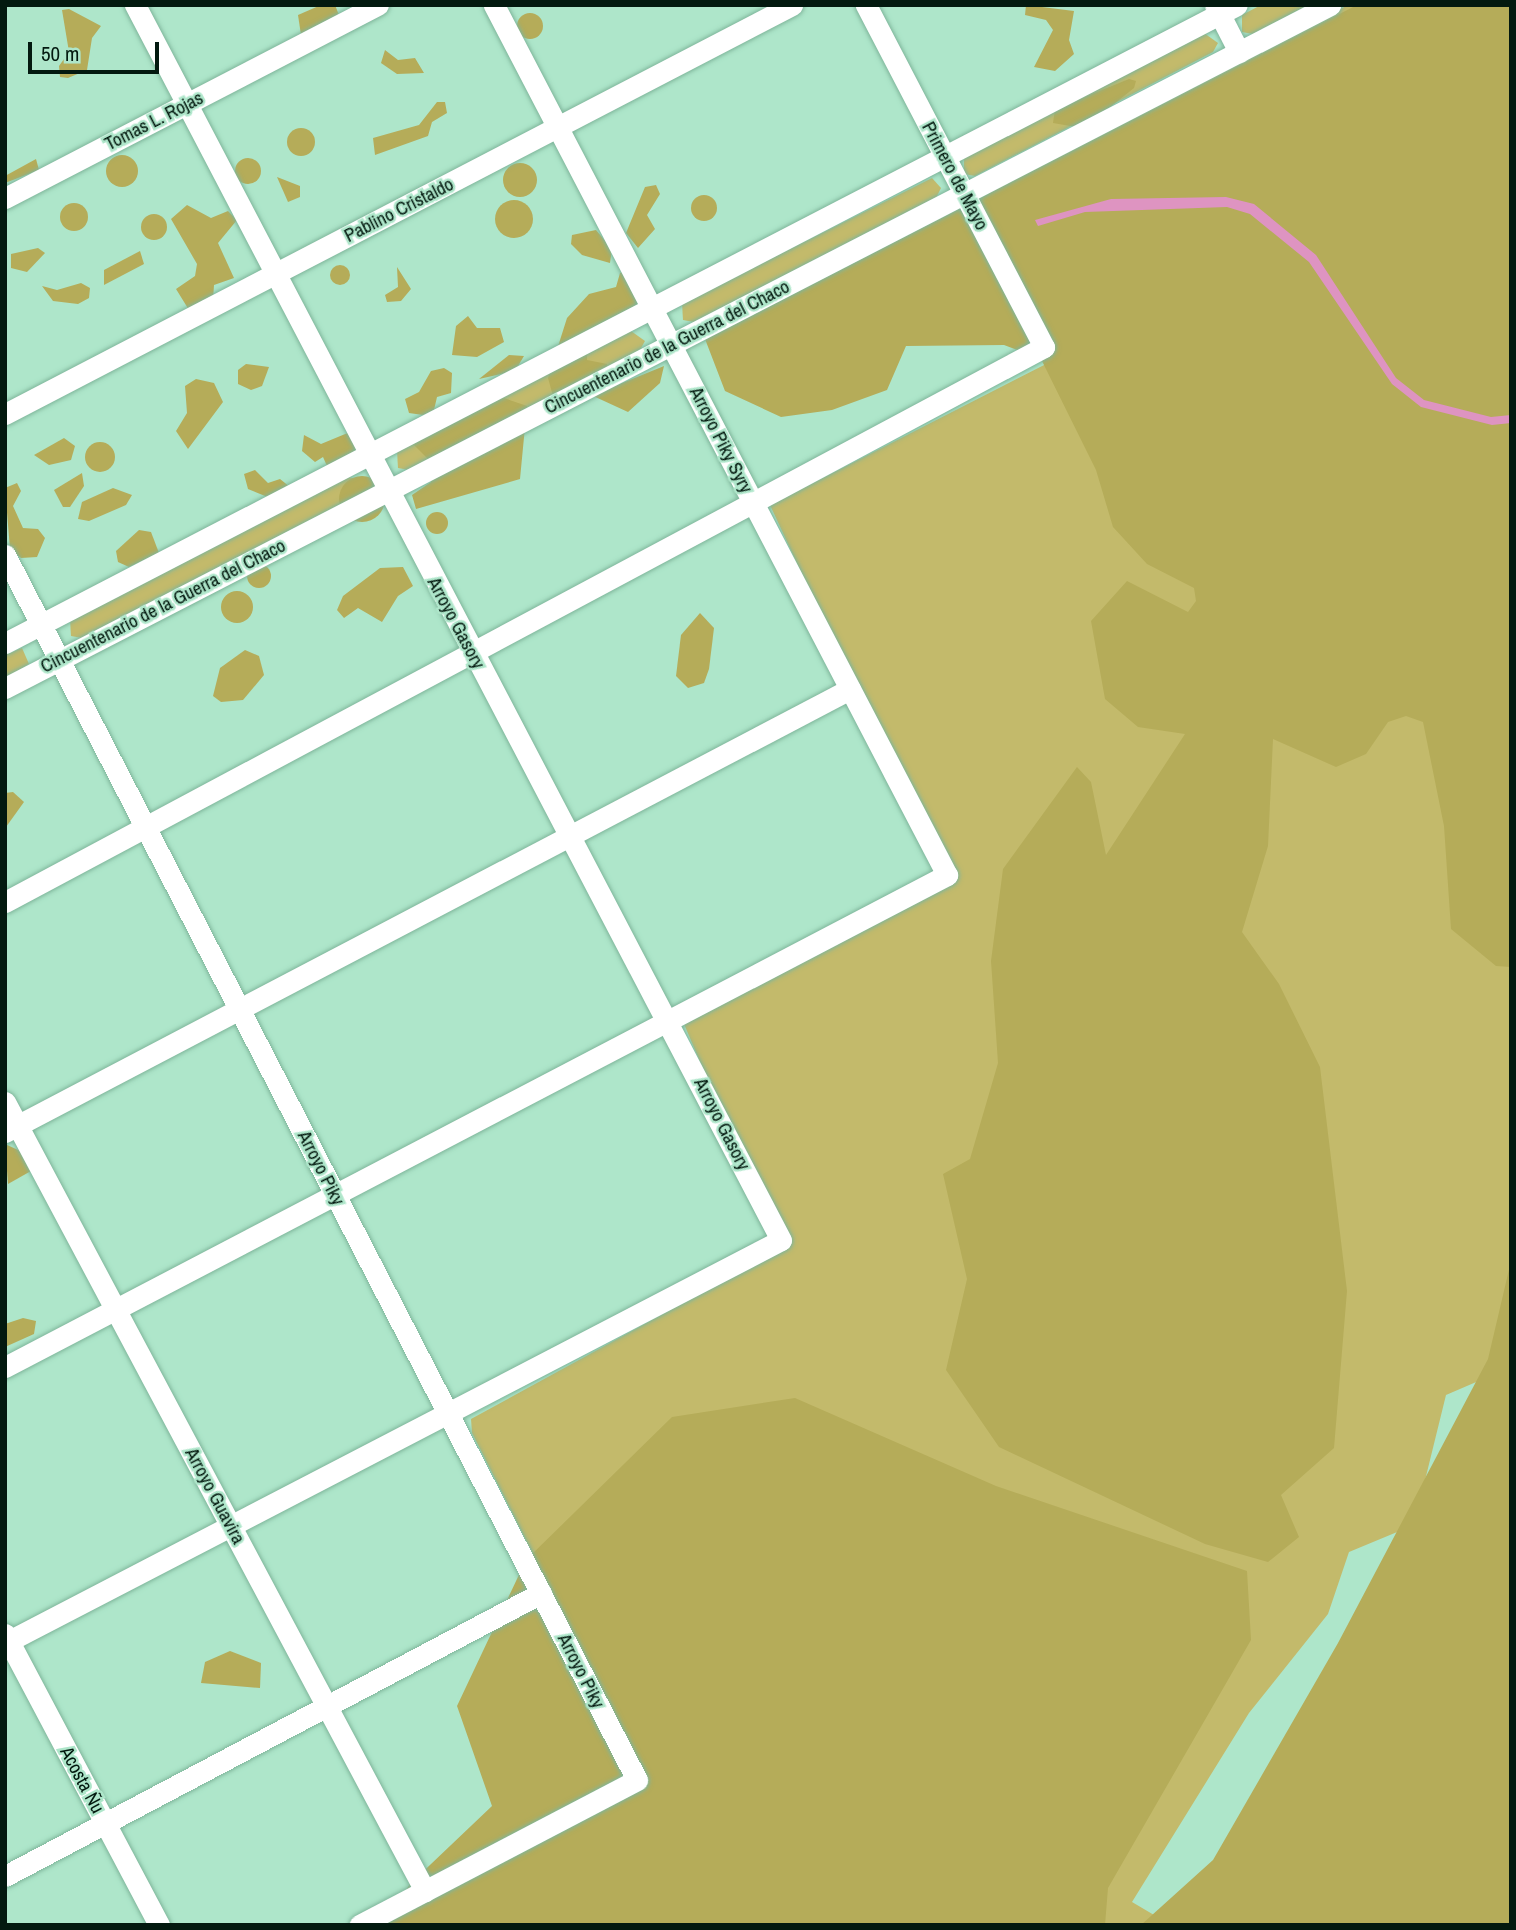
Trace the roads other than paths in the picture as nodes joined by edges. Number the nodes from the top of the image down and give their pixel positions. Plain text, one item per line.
1 (135, 5) edge
2 (378, 5) edge
3 (494, 5) edge
4 (792, 5) edge
5 (866, 5) edge
6 (1329, 5) edge
7 (1224, 8) edge
8 (1239, 52) junction
9 (186, 105) junction
10 (558, 127) junction
11 (945, 157) junction
12 (965, 194) junction
13 (5, 198) edge
14 (272, 275) junction
15 (652, 308) junction
16 (672, 345) junction
17 (5, 414) edge
18 (367, 456) junction
19 (386, 491) junction
20 (753, 503) junction
21 (5, 555) edge
22 (41, 625) junction
23 (5, 643) edge
24 (472, 653) junction
25 (59, 660) junction
26 (5, 688) edge
27 (850, 689) junction
28 (145, 827) junction
29 (568, 832) junction
30 (5, 902) edge
31 (238, 1008) junction
32 (668, 1020) junction
33 (5, 1102) edge
34 (12, 1129) edge
35 (335, 1195) junction
36 (116, 1309) junction
37 (5, 1367) edge
38 (448, 1413) junction
39 (231, 1526) junction
40 (541, 1593) junction
41 (6, 1640) edge
42 (327, 1705) junction
43 (105, 1822) junction
44 (5, 1876) edge
45 (425, 1891) junction
46 (159, 1925) edge
47 (360, 1925) edge

1 - 9 street, Arroyo Gasory
2 - 9 street, Tomas L. Rojas
3 - 10 street, Arroyo Piky Syry
4 - 10 street, Pablino Cristaldo
5 - 11 street, Primero de Mayo
6 - 8 street, Cincuentenario de la Guerra del Chaco
7 - 8 street
7 - 11 street, Cincuentenario de la Guerra del Chaco
8 - 12 street, Cincuentenario de la Guerra del Chaco
9 - 13 street, Tomas L. Rojas
9 - 14 street, Arroyo Gasory
10 - 14 street, Pablino Cristaldo
10 - 15 street, Arroyo Piky Syry
11 - 12 street, Primero de Mayo
11 - 15 street, Cincuentenario de la Guerra del Chaco
12 - 16 street, Cincuentenario de la Guerra del Chaco
12 - 20 street, Primero de Mayo
14 - 17 street, Pablino Cristaldo
14 - 18 street, Arroyo Gasory
15 - 16 street, Arroyo Piky Syry
15 - 18 street, Cincuentenario de la Guerra del Chaco
16 - 19 street, Cincuentenario de la Guerra del Chaco
16 - 20 street, Arroyo Piky Syry
18 - 19 street, Arroyo Gasory
18 - 22 street, Cincuentenario de la Guerra del Chaco
19 - 24 street, Arroyo Gasory
19 - 25 street, Cincuentenario de la Guerra del Chaco
20 - 24 street
20 - 27 street, Arroyo Piky Syry
21 - 22 street, Arroyo Piky
22 - 23 street, Cincuentenario de la Guerra del Chaco
22 - 25 street, Arroyo Piky
24 - 28 street
24 - 29 street, Arroyo Gasory
25 - 26 street, Cincuentenario de la Guerra del Chaco
25 - 28 street, Arroyo Piky
27 - 29 street
27 - 32 street, Arroyo Piky Syry
28 - 30 street
28 - 31 street, Arroyo Piky
29 - 31 street
29 - 32 street, Arroyo Gasory
31 - 34 street
31 - 35 street, Arroyo Piky
32 - 35 street
32 - 38 street, Arroyo Gasory
33 - 34 street, Arroyo Guavira
34 - 36 street, Arroyo Guavira
35 - 36 street
35 - 38 street, Arroyo Piky
36 - 37 street
36 - 39 street, Arroyo Guavira
38 - 39 street
38 - 40 street, Arroyo Piky
39 - 41 street
39 - 42 street, Arroyo Guavira
40 - 42 street
40 - 45 street, Arroyo Piky
41 - 43 street, Acosta Ñu
42 - 43 street
42 - 45 street, Arroyo Guavira
43 - 44 street
43 - 46 street, Acosta Ñu
45 - 47 street

